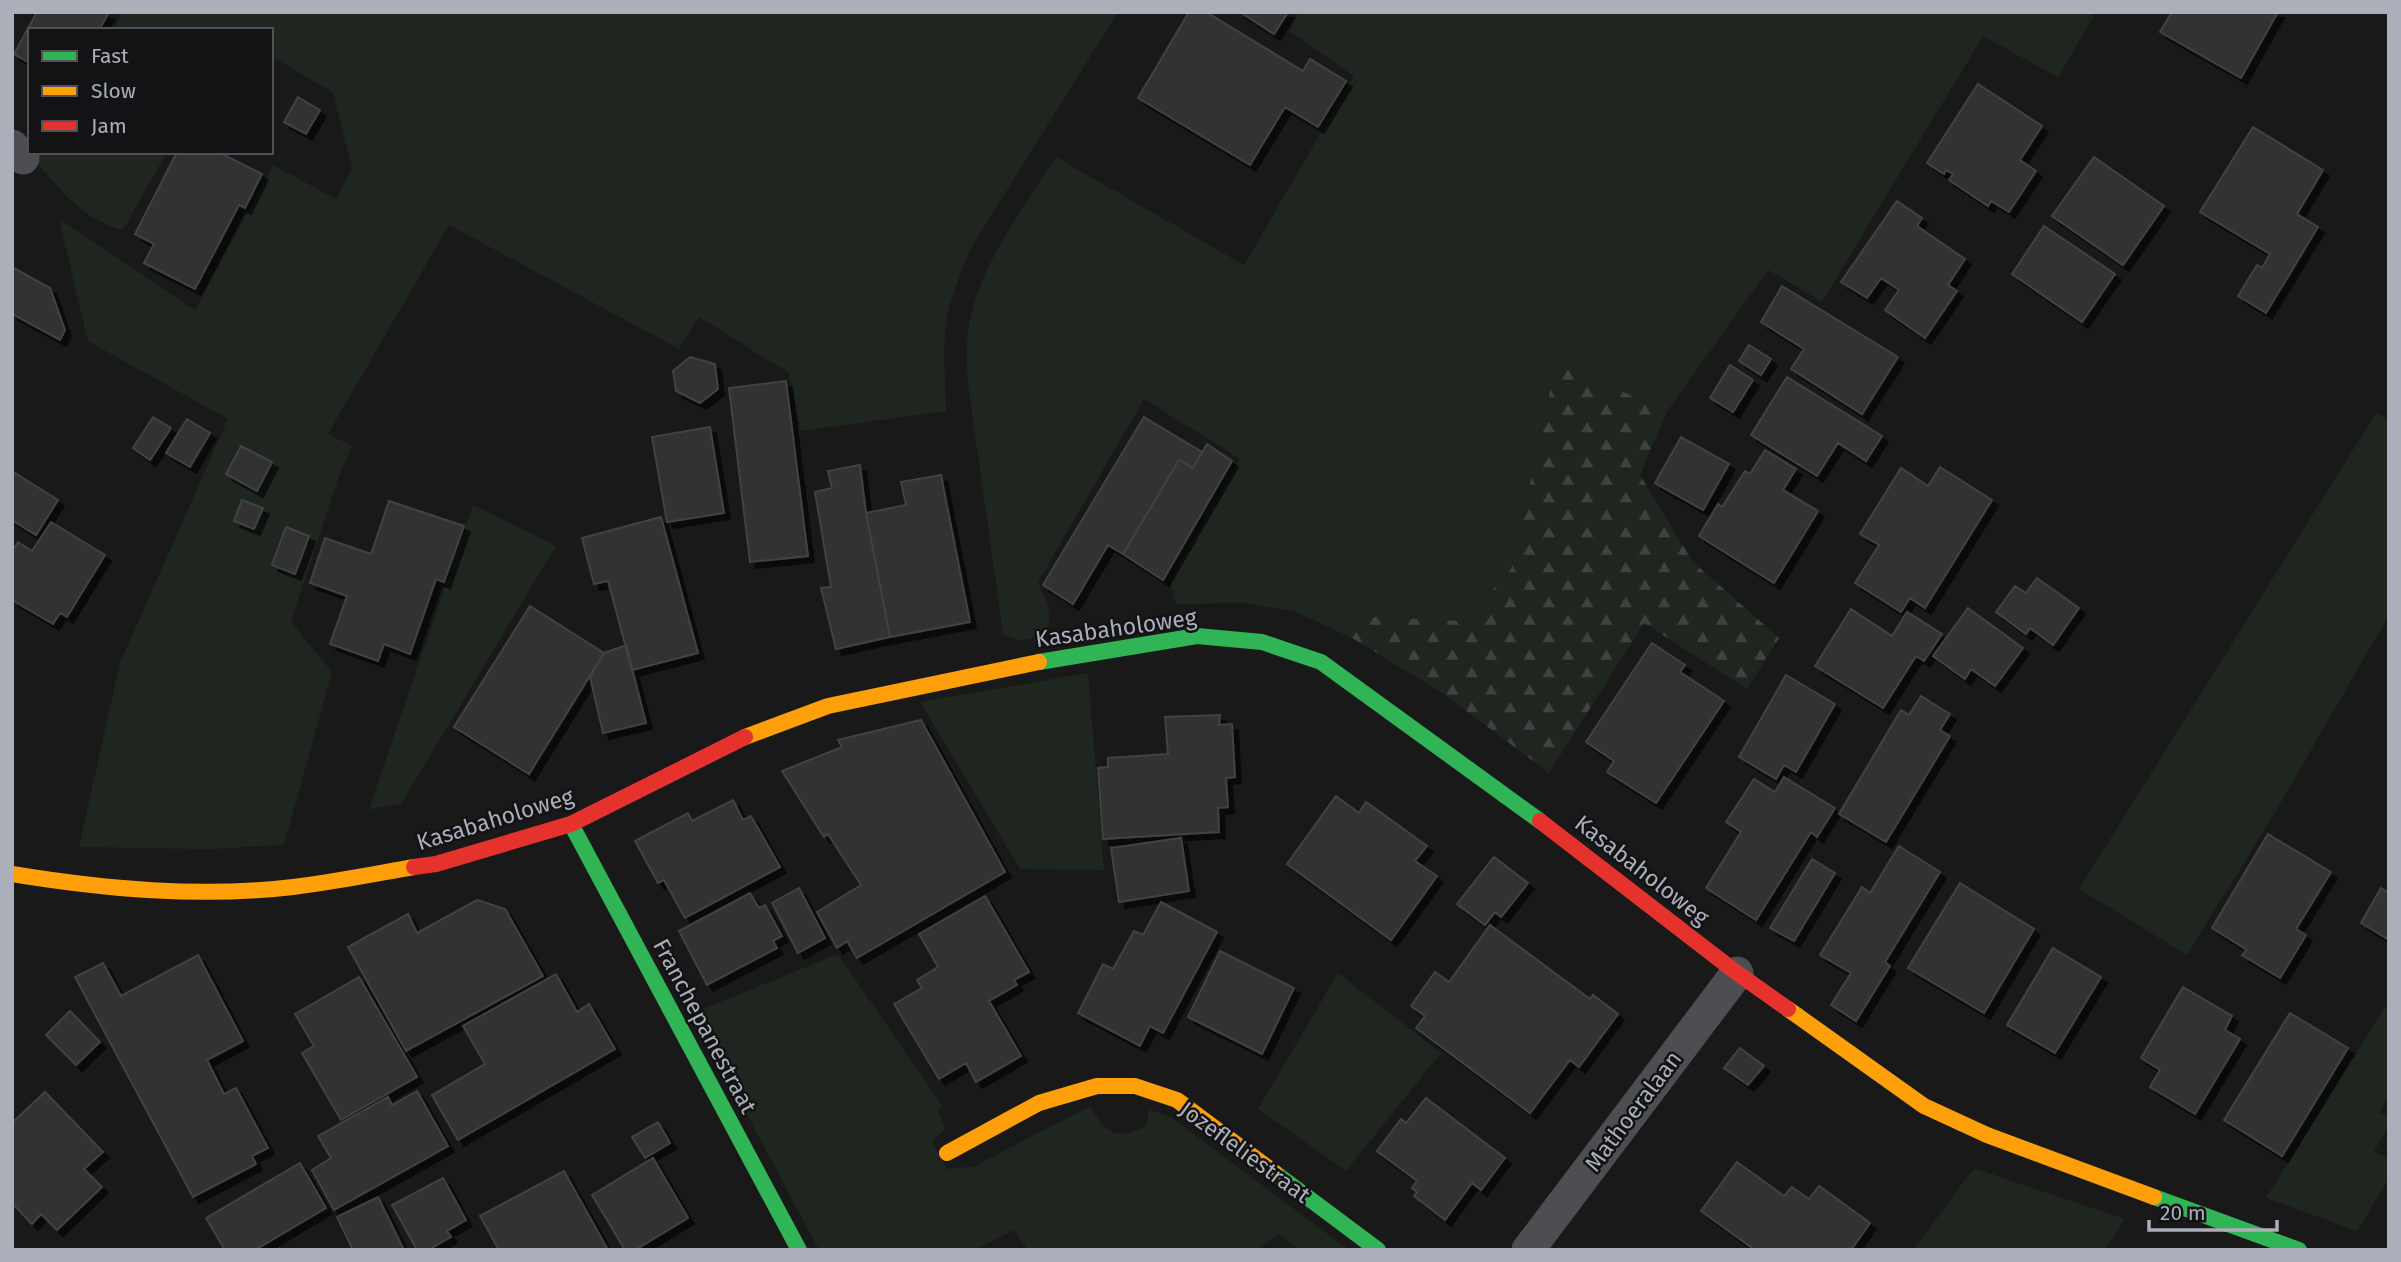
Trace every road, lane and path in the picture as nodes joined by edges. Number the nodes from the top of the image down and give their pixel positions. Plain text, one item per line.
1 (571, 824) junction
2 (12, 874) edge
3 (1737, 973) junction
4 (947, 1153) dead end
5 (791, 1247) edge
6 (1378, 1250) edge
7 (1528, 1250) edge
8 (2299, 1250) edge

1 - 2 street, Kasabaholoweg
1 - 3 street, Kasabaholoweg
1 - 5 street, Franchepanestraat
3 - 7 street, Mathoeralaan
3 - 8 street, Kasabaholoweg
4 - 6 street, Jozefleliestraat

